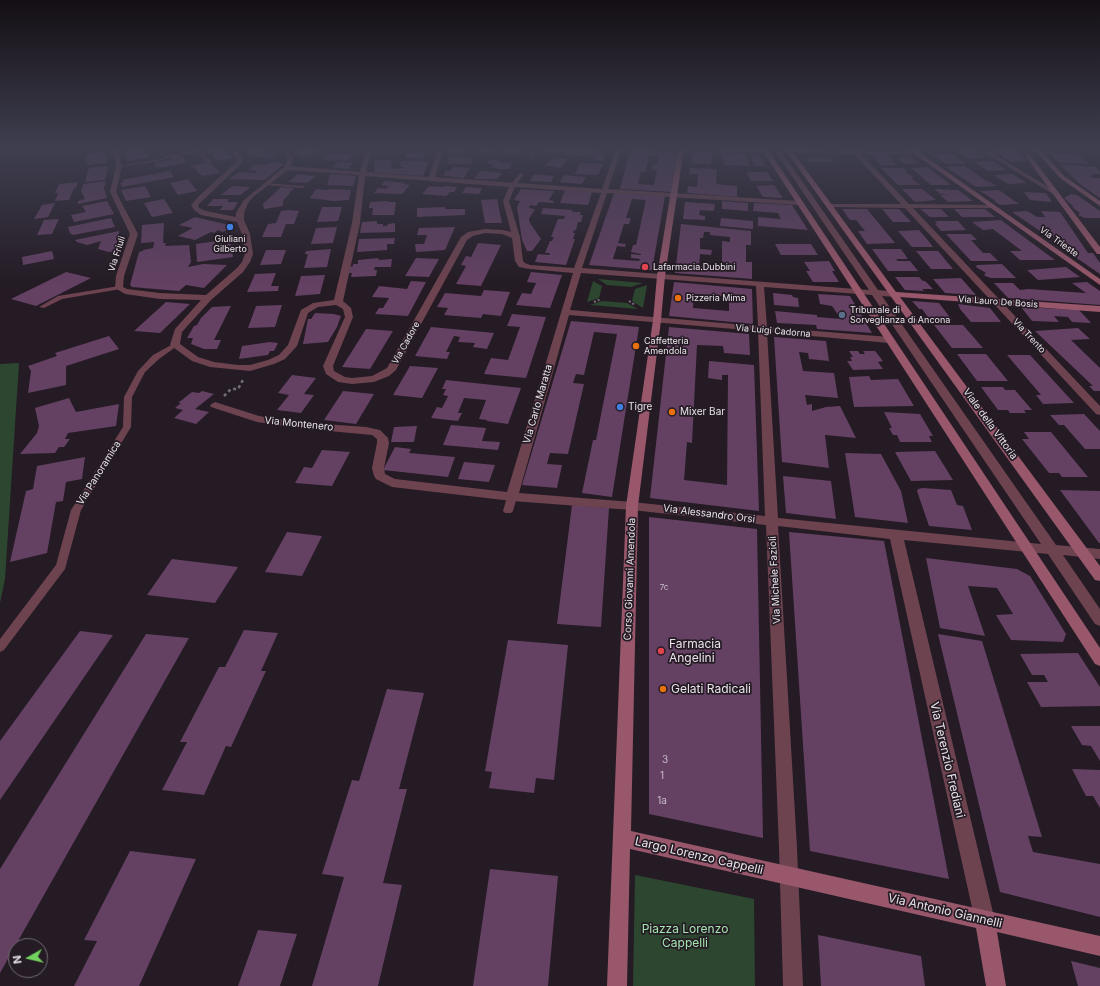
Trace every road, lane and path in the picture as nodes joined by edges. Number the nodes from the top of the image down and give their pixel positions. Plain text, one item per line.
1 (114, 194) edge
2 (204, 194) edge
3 (255, 194) edge
4 (360, 194) edge
5 (509, 194) edge
6 (604, 194) edge
7 (660, 194) edge
8 (794, 194) edge
9 (807, 194) edge
10 (821, 194) edge
11 (897, 194) edge
12 (975, 194) edge
13 (1056, 194) edge
14 (1086, 194) edge
15 (674, 195) junction
16 (799, 202) junction
17 (1100, 204) edge
18 (830, 206) junction
19 (909, 206) junction
20 (992, 206) junction
21 (240, 220) junction
22 (516, 237) junction
23 (1100, 252) edge
24 (578, 270) junction
25 (661, 276) junction
26 (760, 283) junction
27 (1100, 283) edge
28 (119, 288) junction
29 (858, 292) junction
30 (875, 293) junction
31 (895, 294) junction
32 (208, 298) junction
33 (338, 302) junction
34 (998, 302) junction
35 (42, 307) dead end
36 (1100, 309) edge
37 (565, 312) junction
38 (656, 320) junction
39 (764, 330) junction
40 (889, 340) junction
41 (175, 345) junction
42 (250, 368) junction
43 (215, 405) joint
44 (1100, 412) edge
45 (392, 483) joint
46 (512, 497) junction
47 (632, 506) junction
48 (508, 511) dead end
49 (772, 522) junction
50 (896, 535) junction
51 (1026, 548) junction
52 (1052, 550) junction
53 (1084, 554) junction
54 (1100, 554) edge
55 (1100, 576) edge
56 (1100, 620) edge
57 (0, 647) edge
58 (1100, 660) edge
59 (621, 838) junction
60 (789, 876) junction
61 (985, 921) junction
62 (1100, 946) edge
63 (617, 986) edge
64 (793, 986) edge
65 (996, 986) edge

1 - 28 street, Via Friuli
2 - 21 street
3 - 21 street
4 - 33 street
5 - 22 street
6 - 24 street
7 - 15 street
8 - 16 street
9 - 30 street, Viale della Vittoria
10 - 18 street, Viale della Vittoria
11 - 19 street, Via Trento
12 - 20 street, Via Trieste
13 - 23 street
14 - 17 street
15 - 16 street
15 - 25 street
16 - 29 street
18 - 19 street
18 - 31 street, Viale della Vittoria
19 - 20 street
19 - 34 street, Via Trento
20 - 27 street, Via Trieste
21 - 32 street
22 - 24 street
22 - 33 street, Via Cadore
24 - 25 street
24 - 37 street, Via Carlo Maratta
25 - 26 street
25 - 38 street, Corso Giovanni Amendola
26 - 29 street
26 - 39 street, Via Michele Fazioli
28 - 32 street
28 - 35 lane
29 - 30 street
29 - 40 street
30 - 31 street
30 - 52 street, Viale della Vittoria
31 - 34 street, Via Lauro De Bosis
31 - 53 street, Viale della Vittoria
32 - 41 street
33 - 42 street
34 - 36 street, Via Lauro De Bosis
34 - 44 street, Via Trento
37 - 38 street, Via Luigi Cadorna
37 - 46 street, Via Carlo Maratta
38 - 39 street, Via Luigi Cadorna
38 - 47 street, Corso Giovanni Amendola
39 - 40 street, Via Luigi Cadorna
39 - 49 street, Via Michele Fazioli
40 - 51 street
41 - 42 street
41 - 57 lane, Via Panoramica
42 - 43 path
43 - 45 street, Via Montenero
45 - 46 street, Via Alessandro Orsi
46 - 47 street, Via Alessandro Orsi
46 - 48 lane
47 - 49 street, Via Alessandro Orsi
47 - 59 street, Corso Giovanni Amendola
49 - 50 street, Via Alessandro Orsi
49 - 60 street, Via Michele Fazioli
50 - 51 street, Via Alessandro Orsi
50 - 61 street, Via Terenzio Frediani
51 - 52 street
51 - 58 street
52 - 53 street
52 - 56 street, Viale della Vittoria
53 - 54 street
53 - 55 street, Viale della Vittoria
59 - 60 street, Largo Lorenzo Cappelli
59 - 63 street, Largo Lorenzo Cappelli
60 - 61 street, Via Antonio Giannelli
60 - 64 street
61 - 62 street, Via Antonio Giannelli
61 - 65 street, Via Terenzio Frediani

